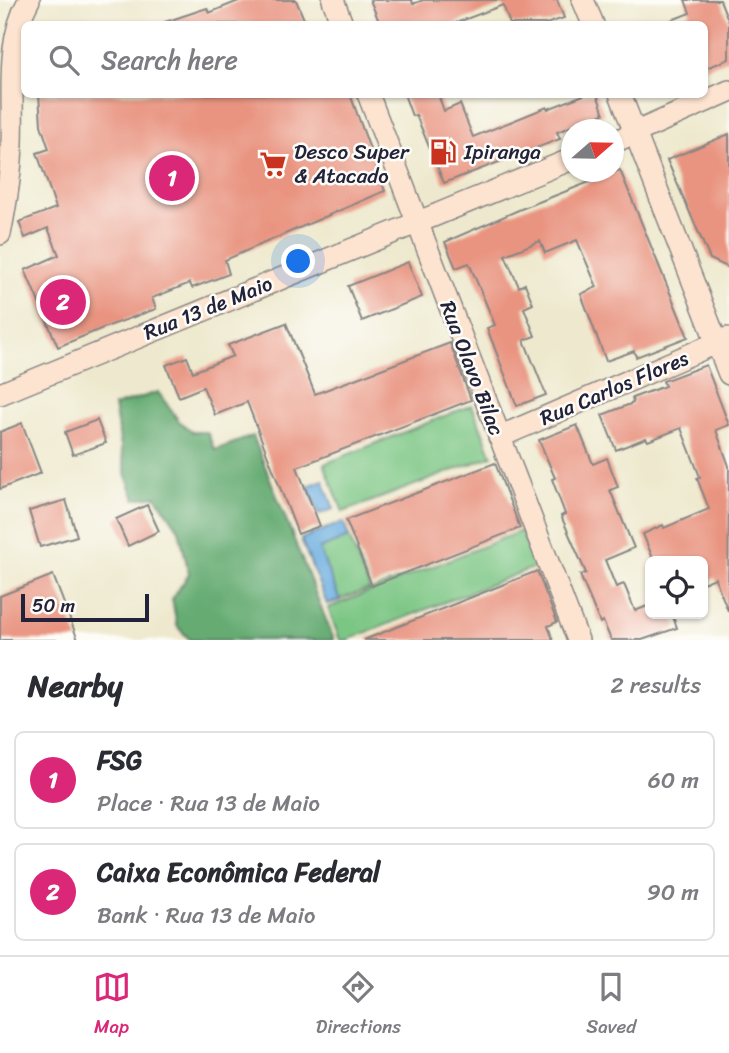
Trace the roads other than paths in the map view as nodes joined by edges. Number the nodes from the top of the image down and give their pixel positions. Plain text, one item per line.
1 (29, 0) edge
2 (333, 0) edge
3 (583, 0) edge
4 (341, 21) edge
5 (592, 21) edge
6 (729, 91) edge
7 (370, 98) edge
8 (622, 98) edge
9 (635, 133) junction
10 (624, 138) edge
11 (561, 164) edge
12 (417, 223) junction
13 (0, 234) edge
14 (723, 340) edge
15 (729, 374) edge
16 (0, 394) edge
17 (499, 437) junction
18 (578, 640) edge

1 - 13 main road
2 - 4 main road
3 - 5 main road
6 - 9 main road
7 - 12 main road, Rua Olavo Bilac
8 - 9 main road
9 - 10 main road
9 - 14 main road
11 - 12 main road, Rua 13 de Maio
12 - 16 main road, Rua 13 de Maio
12 - 17 main road, Rua Olavo Bilac
14 - 15 main road
14 - 17 main road, Rua Carlos Flores
17 - 18 main road, Rua Olavo Bilac

